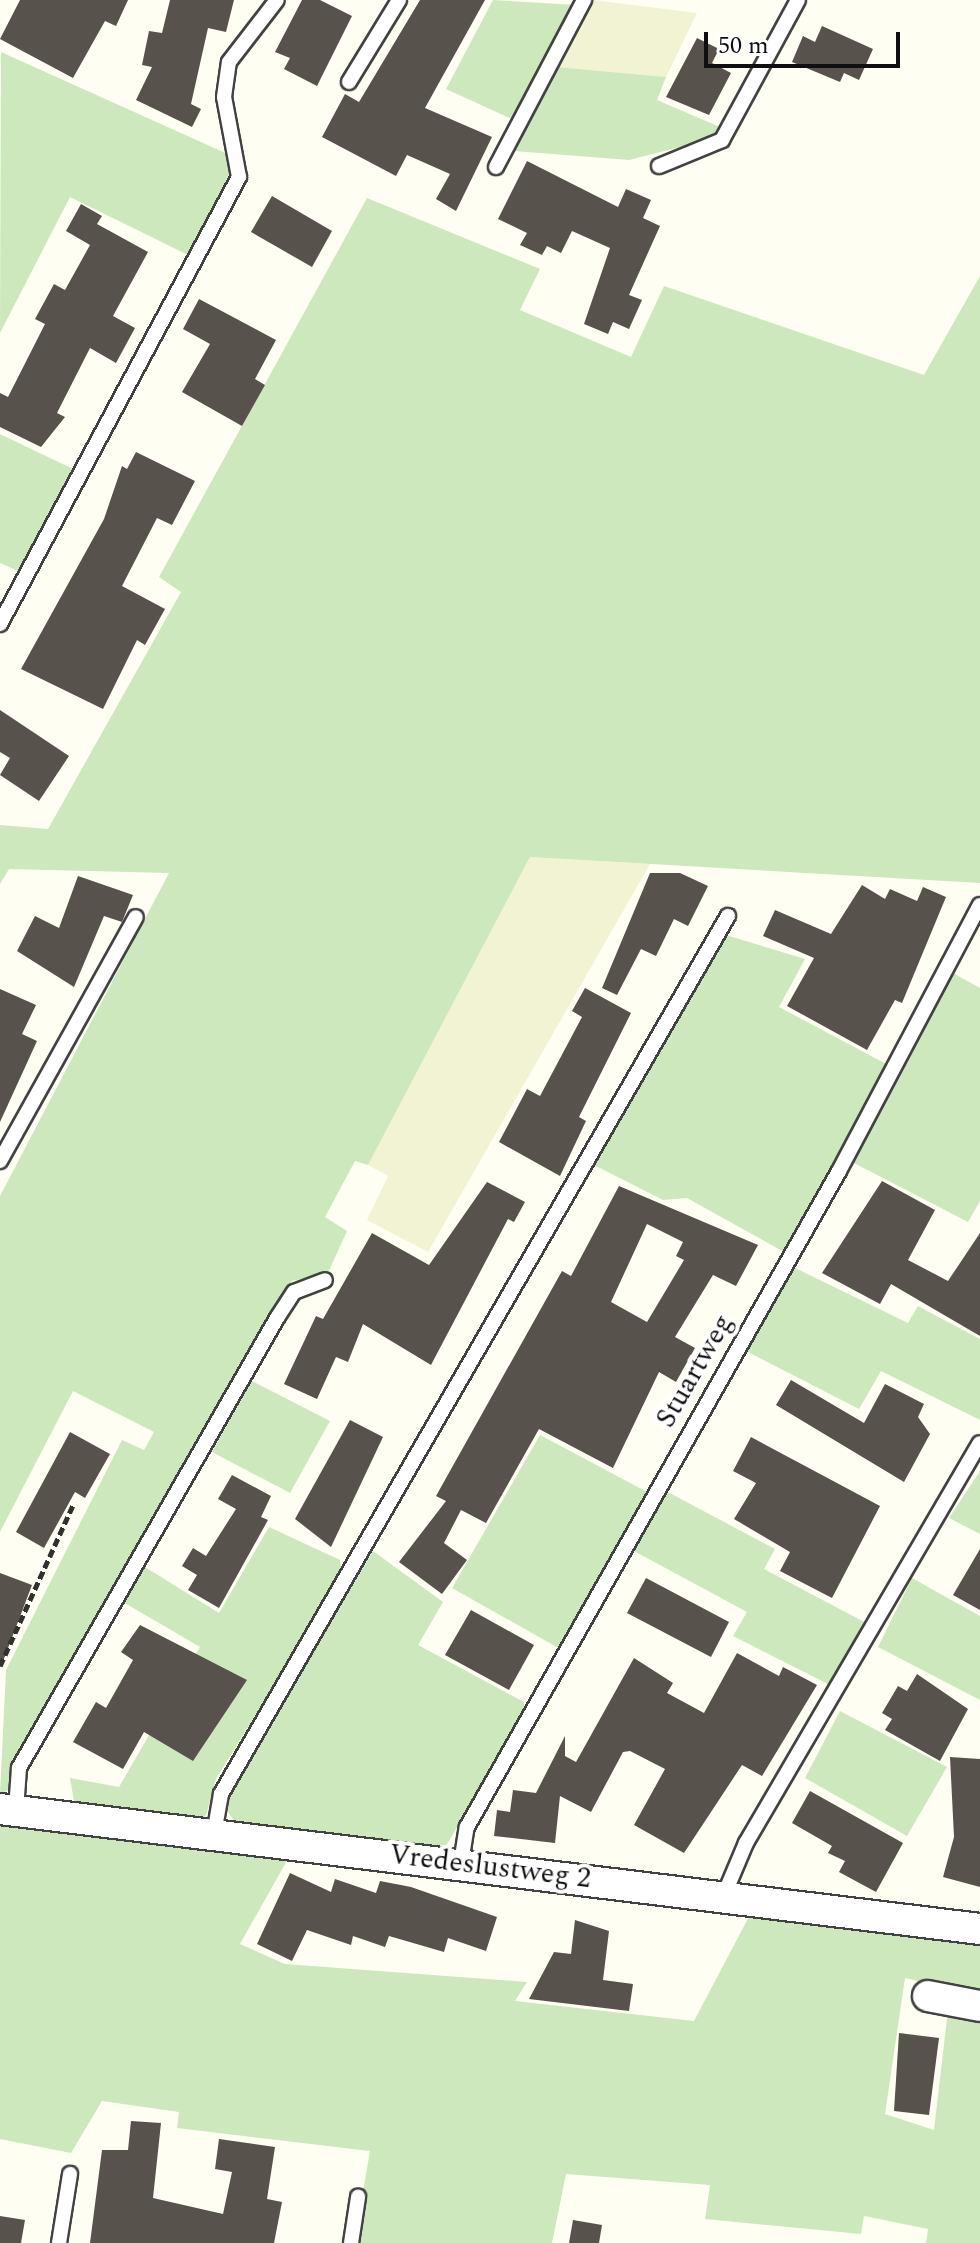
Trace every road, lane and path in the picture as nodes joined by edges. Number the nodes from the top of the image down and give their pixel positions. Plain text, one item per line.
1 (277, 0) edge
2 (399, 0) edge
3 (584, 0) edge
4 (798, 0) edge
5 (349, 82) dead end
6 (659, 166) dead end
7 (496, 167) dead end
8 (0, 624) edge
9 (980, 905) edge
10 (728, 916) dead end
11 (136, 917) dead end
12 (0, 1161) edge
13 (325, 1280) dead end
14 (980, 1443) edge
15 (74, 1503) dead end
16 (0, 1666) edge
17 (8, 1810) edge
18 (214, 1834) junction
19 (461, 1863) junction
20 (724, 1895) junction
21 (980, 1929) edge
22 (928, 1996) dead end
23 (980, 2006) edge
24 (70, 2174) dead end
25 (358, 2197) dead end
26 (59, 2243) edge
27 (351, 2243) edge

1 - 8 lane
2 - 5 lane
3 - 7 lane
4 - 6 lane
9 - 19 lane, Stuartweg
10 - 18 lane
11 - 12 lane
13 - 17 lane
14 - 20 lane
15 - 16 path
17 - 18 street, Vredeslustweg 2
18 - 19 street, Vredeslustweg 2
19 - 20 street, Vredeslustweg 2
20 - 21 street, Vredeslustweg 2
22 - 23 street
24 - 26 lane
25 - 27 lane

